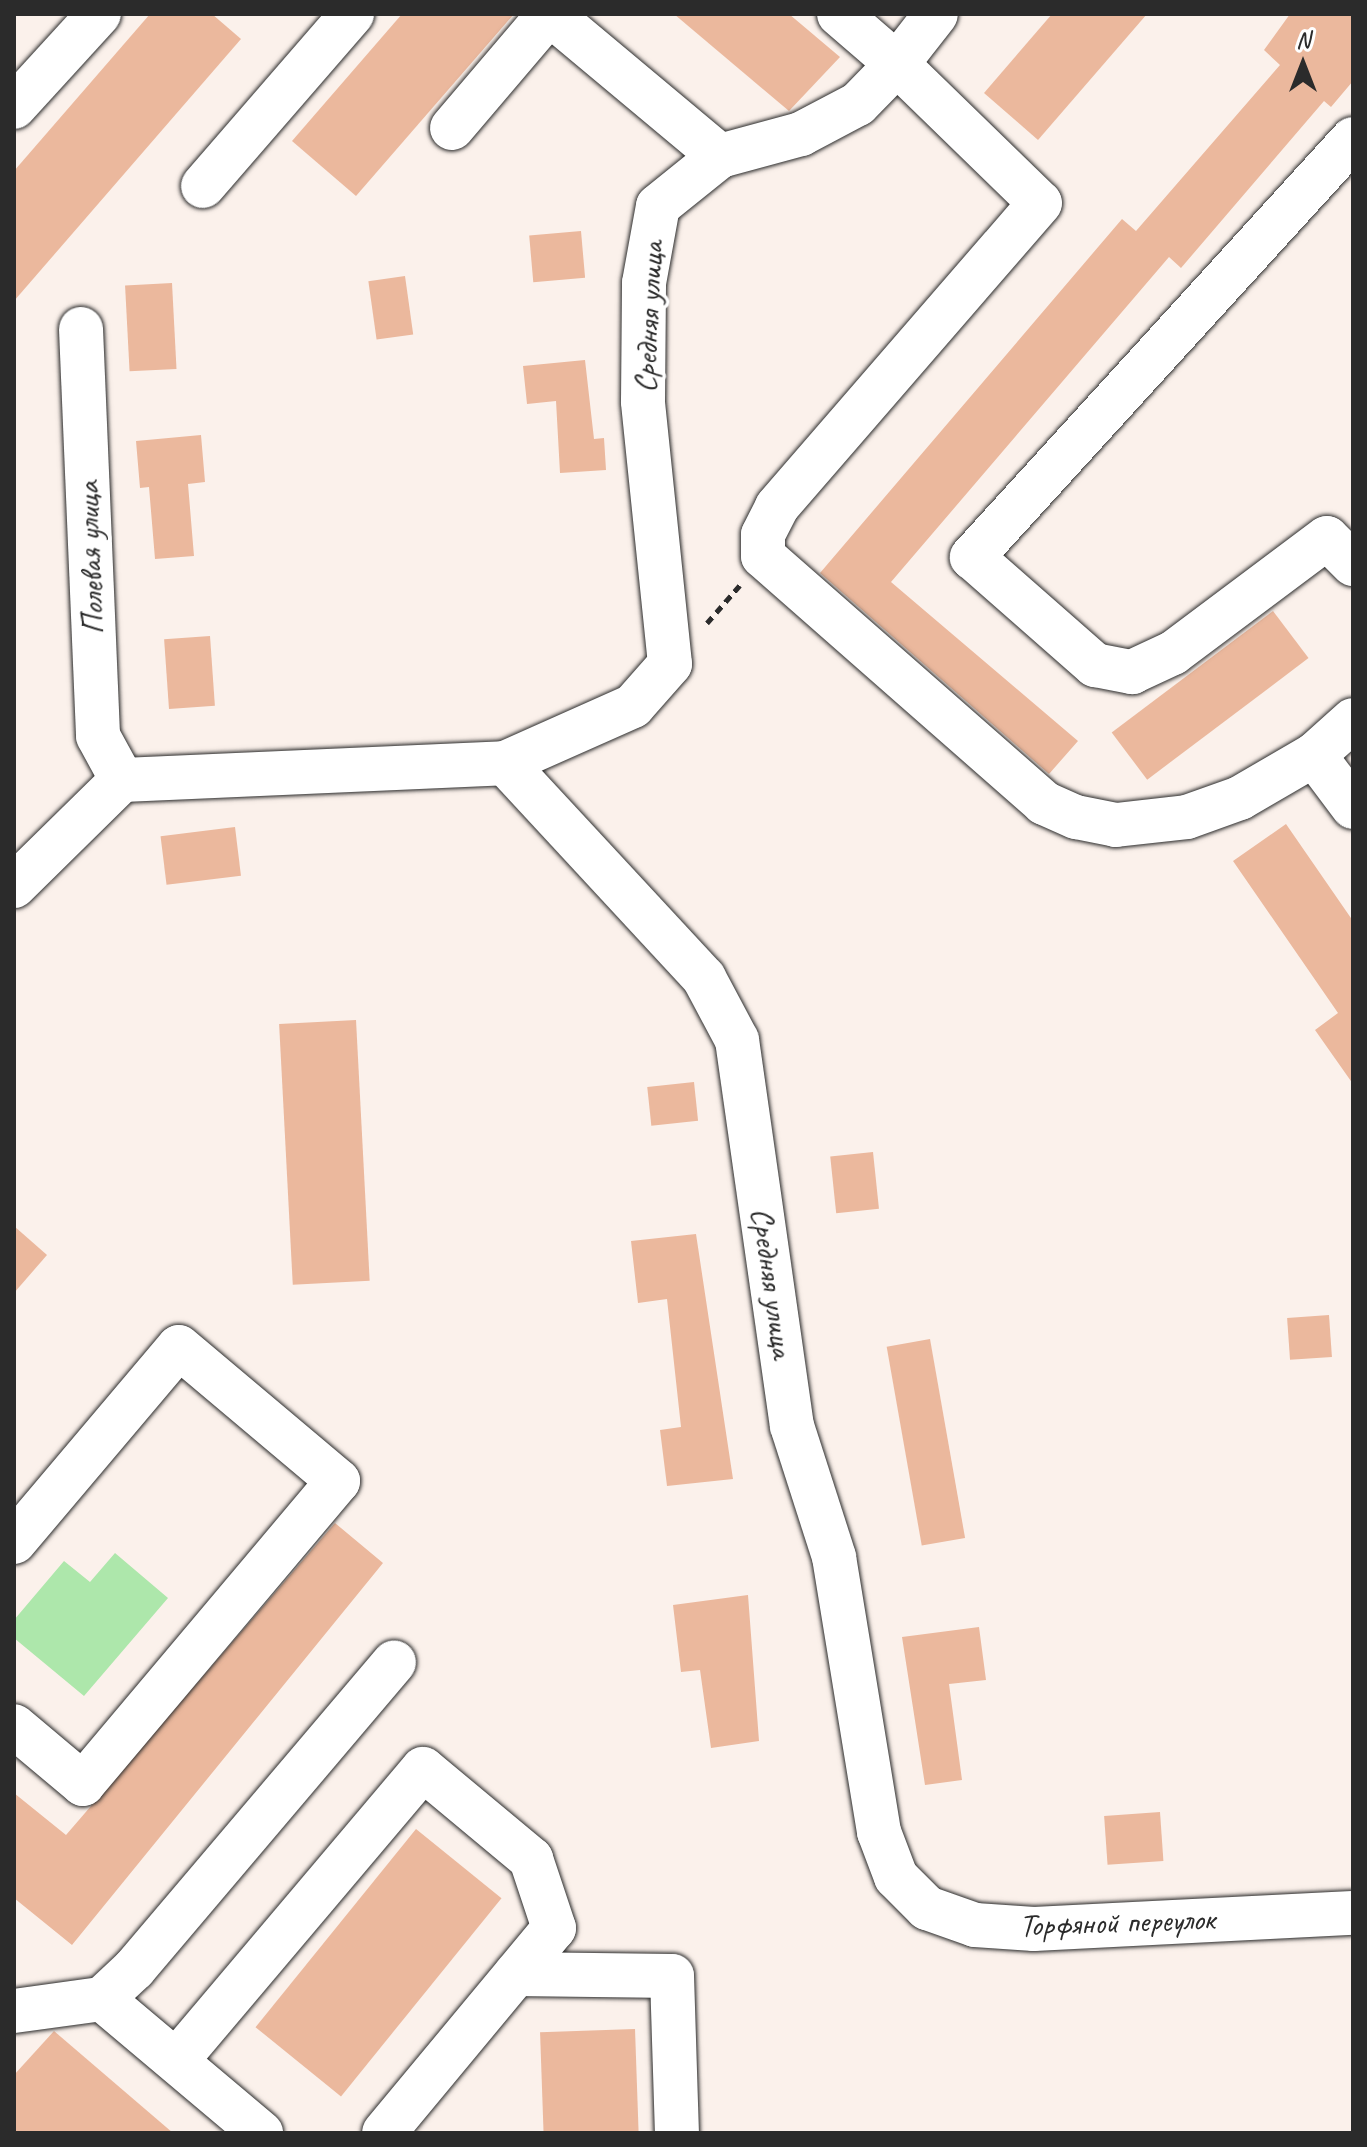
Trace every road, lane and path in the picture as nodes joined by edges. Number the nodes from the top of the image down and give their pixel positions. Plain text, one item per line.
1 (99, 14) edge
2 (352, 14) edge
3 (550, 14) edge
4 (839, 14) edge
5 (936, 14) edge
6 (897, 64) junction
7 (14, 107) edge
8 (452, 128) dead end
9 (1353, 139) edge
10 (720, 156) junction
11 (203, 186) dead end
12 (81, 329) dead end
13 (1353, 564) edge
14 (1353, 720) edge
15 (1314, 755) junction
16 (505, 763) junction
17 (122, 780) junction
18 (1353, 807) edge
19 (14, 886) edge
20 (14, 1542) edge
21 (394, 1662) dead end
22 (14, 1726) edge
23 (896, 1877) joint
24 (1353, 1913) edge
25 (516, 1974) junction
26 (102, 1999) junction
27 (24, 2002) edge
28 (177, 2060) junction
29 (261, 2133) edge
30 (384, 2133) edge
31 (677, 2133) edge

1 - 7 street
2 - 11 street
3 - 8 street
3 - 10 street
4 - 6 street
5 - 6 street, Средняя улица
6 - 10 street, Средняя улица
6 - 15 street
9 - 13 street
10 - 16 street, Средняя улица
12 - 17 street, Полевая улица
14 - 15 street
15 - 18 street
16 - 17 street
16 - 23 street, Средняя улица
17 - 19 street
20 - 22 street
21 - 26 street
23 - 24 street, Торфяной переулок
25 - 28 street
25 - 30 street
25 - 31 street
26 - 27 street
26 - 28 street
28 - 29 street

